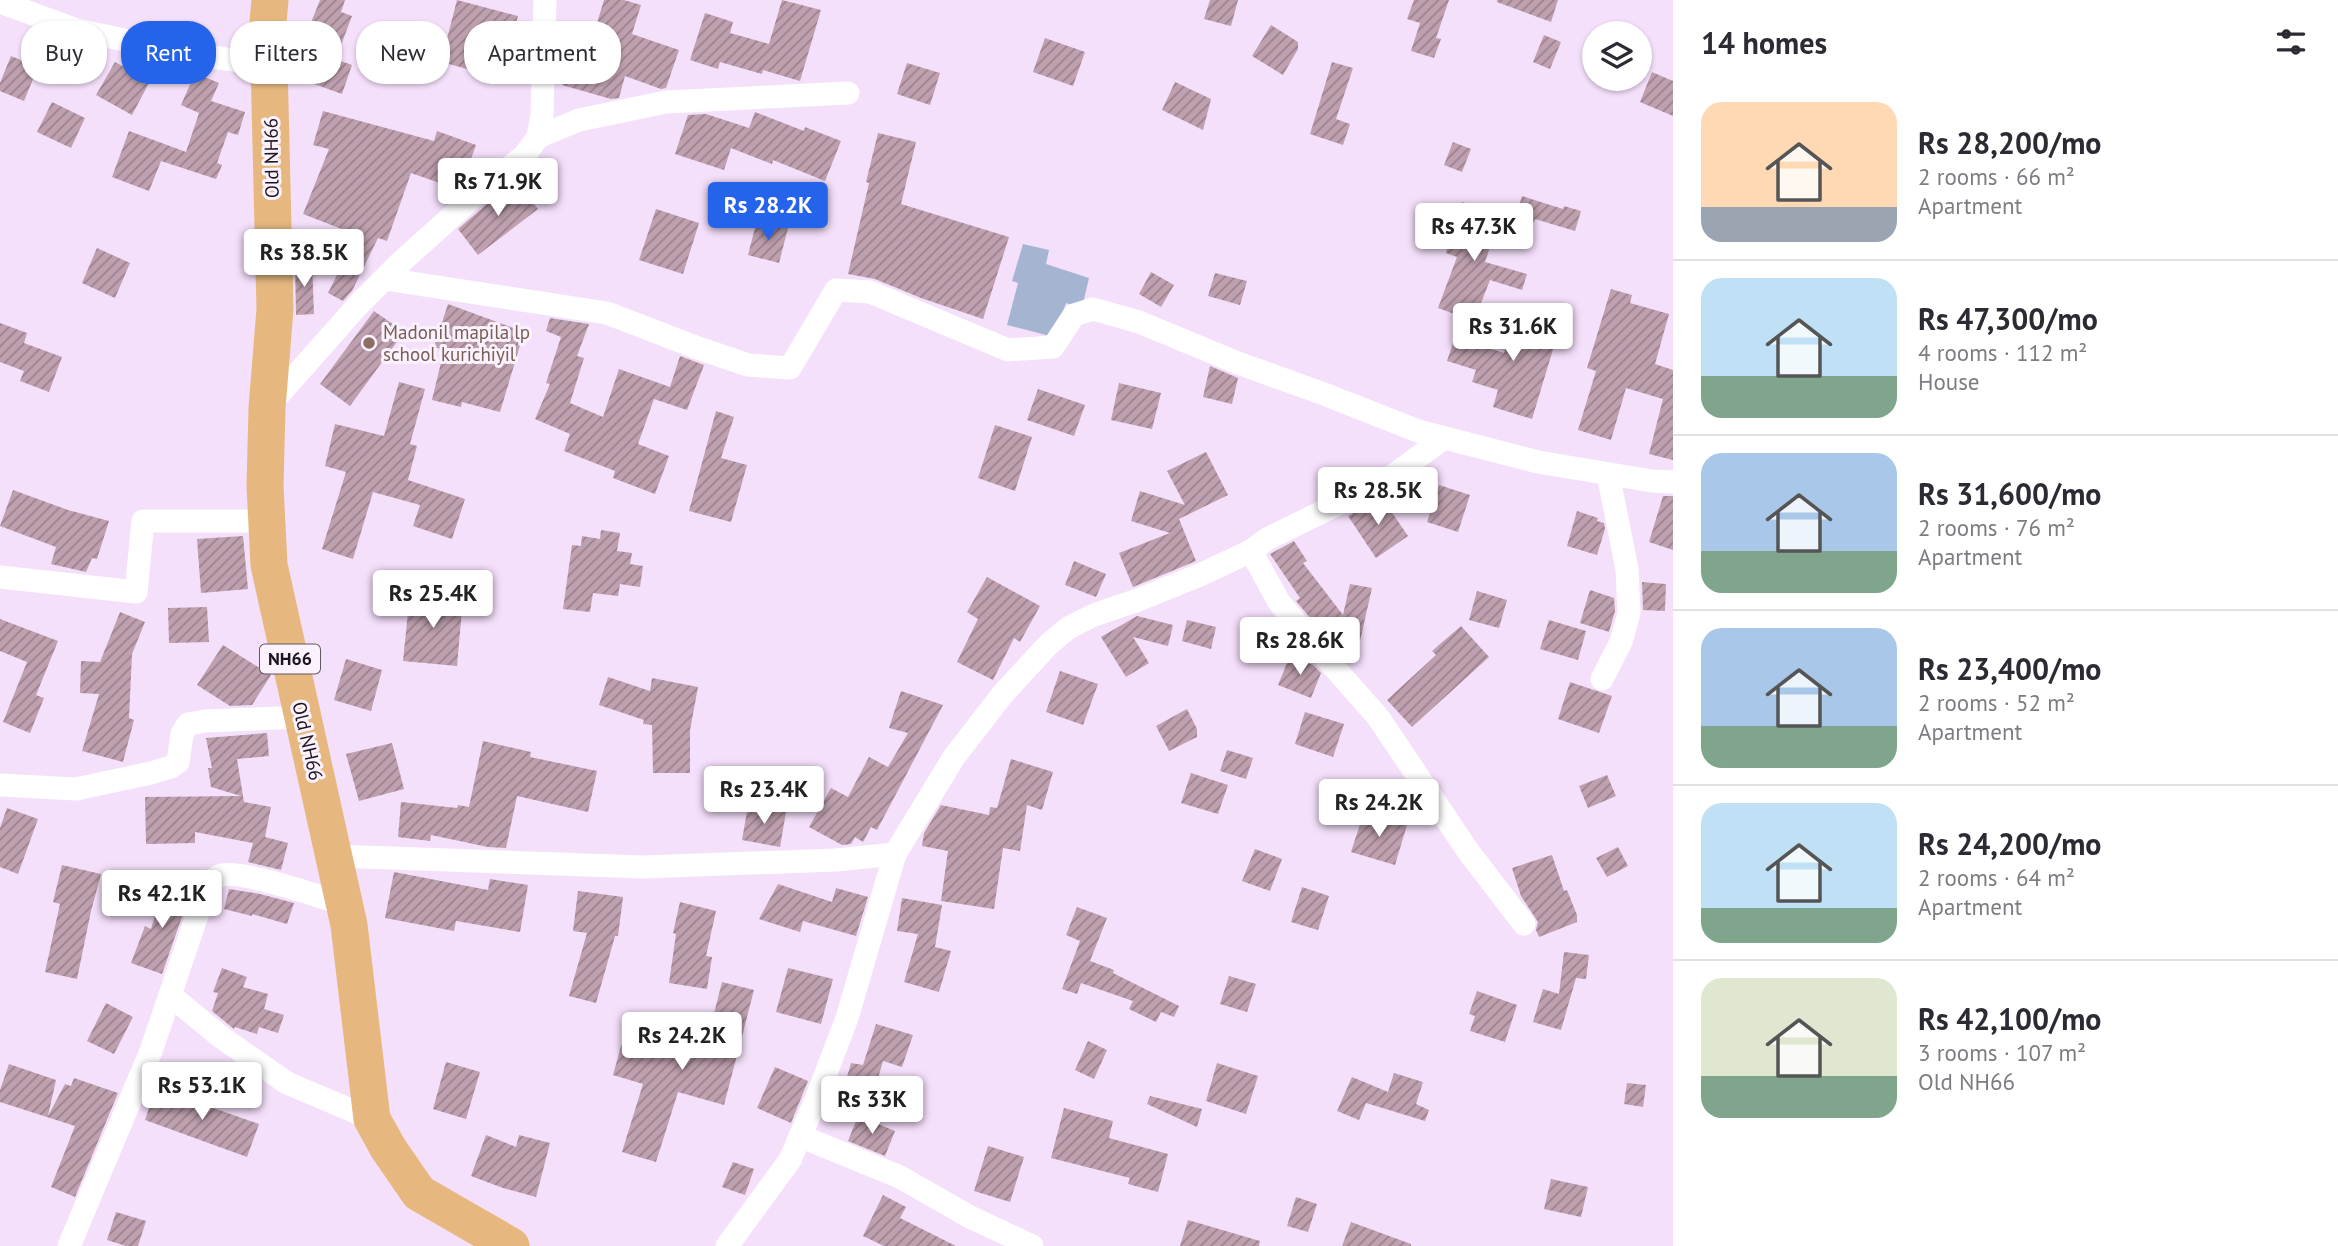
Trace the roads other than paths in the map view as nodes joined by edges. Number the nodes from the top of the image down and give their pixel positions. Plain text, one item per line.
1 (270, 0) edge
2 (545, 0) edge
3 (0, 2) edge
4 (270, 21) edge
5 (230, 60) edge
6 (269, 84) edge
7 (848, 93) dead end
8 (538, 137) junction
9 (385, 279) junction
10 (267, 408) junction
11 (1444, 438) junction
12 (1608, 474) junction
13 (1673, 482) edge
14 (267, 521) junction
15 (1251, 551) junction
16 (0, 577) edge
17 (1602, 679) dead end
18 (302, 717) junction
19 (0, 785) edge
20 (895, 854) junction
21 (335, 856) junction
22 (344, 904) junction
23 (1524, 924) dead end
24 (171, 996) junction
25 (372, 1119) junction
26 (800, 1136) junction
27 (69, 1246) edge
28 (511, 1246) edge
29 (727, 1246) edge
30 (1032, 1246) edge

1 - 4 main road, Old NH66 / NH66
2 - 8 street
3 - 5 street
6 - 10 main road, Old NH66 / NH66
7 - 8 street
8 - 9 street
9 - 10 street
9 - 11 street
10 - 14 main road, Old NH66 / NH66
11 - 12 street
11 - 15 street
12 - 13 street
12 - 17 street
14 - 16 street
14 - 18 main road, Old NH66 / NH66
15 - 20 street
15 - 23 street
18 - 19 street
18 - 21 main road, Old NH66 / NH66
20 - 21 street
20 - 26 street
21 - 22 main road, Old NH66 / NH66
22 - 24 street
22 - 25 main road, Old NH66 / NH66
24 - 25 street
24 - 27 street
25 - 28 main road, Old NH66 / NH66
26 - 29 street
26 - 30 street

